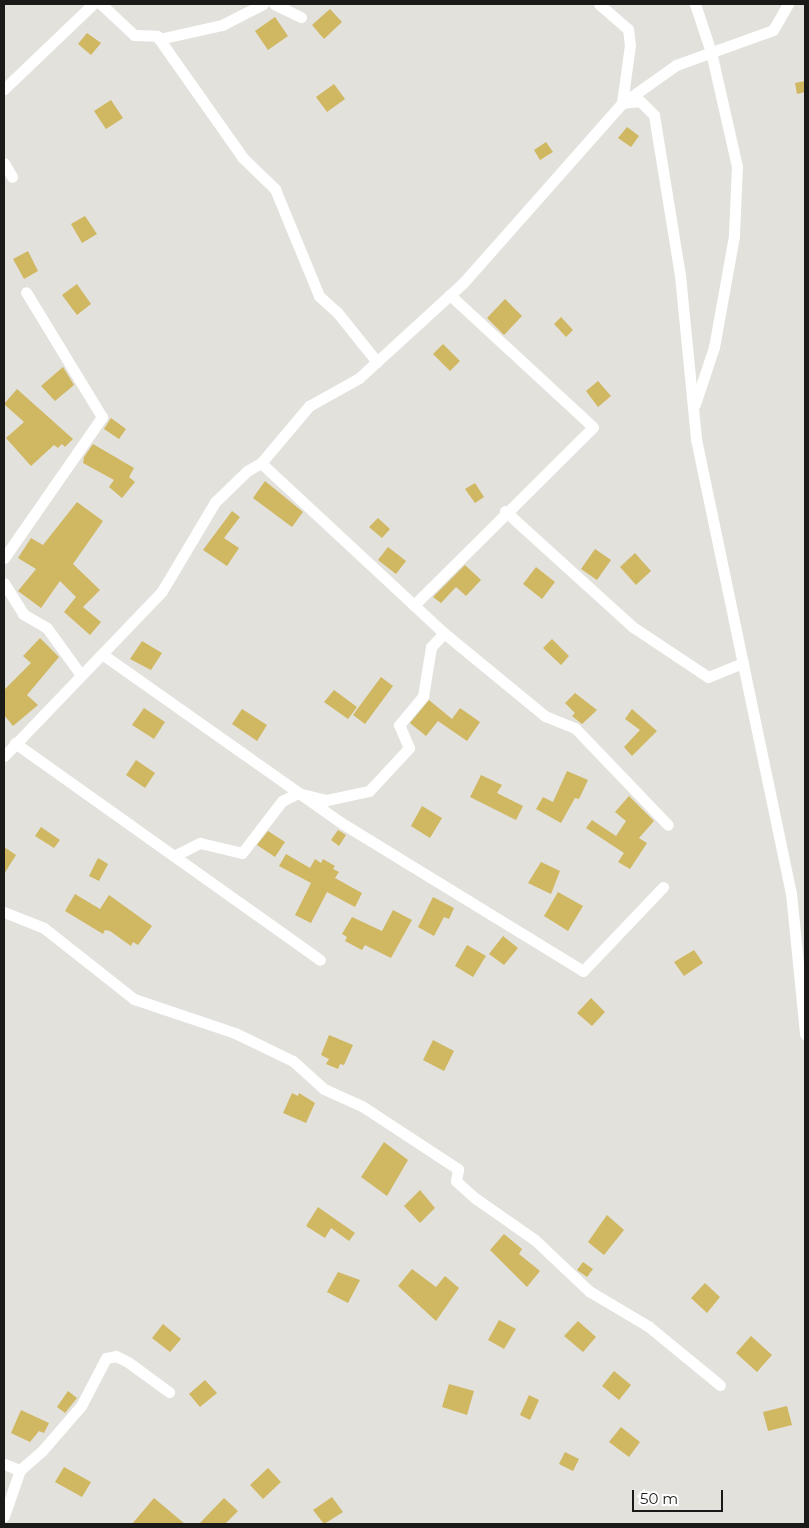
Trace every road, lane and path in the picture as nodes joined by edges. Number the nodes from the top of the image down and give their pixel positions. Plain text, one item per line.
1 (93, 4) edge
2 (100, 4) edge
3 (263, 4) edge
4 (274, 4) edge
5 (599, 4) edge
6 (695, 4) edge
7 (788, 4) edge
8 (301, 17) dead end
9 (159, 39) junction
10 (711, 52) junction
11 (4, 89) edge
12 (622, 103) junction
13 (4, 163) edge
14 (12, 178) dead end
15 (26, 292) dead end
16 (450, 295) junction
17 (377, 362) junction
18 (693, 409) junction
19 (260, 463) junction
20 (505, 511) junction
21 (4, 558) edge
22 (4, 583) edge
23 (414, 605) junction
24 (444, 633) junction
25 (102, 654) junction
26 (743, 663) junction
27 (81, 675) junction
28 (15, 743) junction
29 (4, 756) edge
30 (298, 793) junction
31 (668, 824) dead end
32 (174, 856) junction
33 (663, 887) dead end
34 (4, 912) edge
35 (320, 960) dead end
36 (805, 1034) edge
37 (720, 1385) dead end
38 (169, 1392) dead end
39 (4, 1464) edge
40 (20, 1470) junction
41 (4, 1516) edge
42 (4, 1520) edge
43 (10, 1524) edge

1 - 11 street
2 - 9 street
3 - 9 street
4 - 8 street
5 - 12 street
6 - 10 street
7 - 10 street
9 - 17 street
10 - 12 street
10 - 18 street
12 - 16 street
12 - 18 street
13 - 14 street
15 - 21 street
16 - 17 street
16 - 20 street
17 - 19 street
18 - 26 street
19 - 23 street
19 - 25 street
20 - 23 street
20 - 26 street
22 - 27 street
23 - 24 street
24 - 30 street
24 - 31 street
25 - 27 street
25 - 30 street
26 - 36 street
27 - 28 street
28 - 29 street
28 - 32 street
30 - 32 street
30 - 33 street
32 - 35 street
34 - 37 street
38 - 40 street
39 - 40 street
40 - 41 street
42 - 43 street

